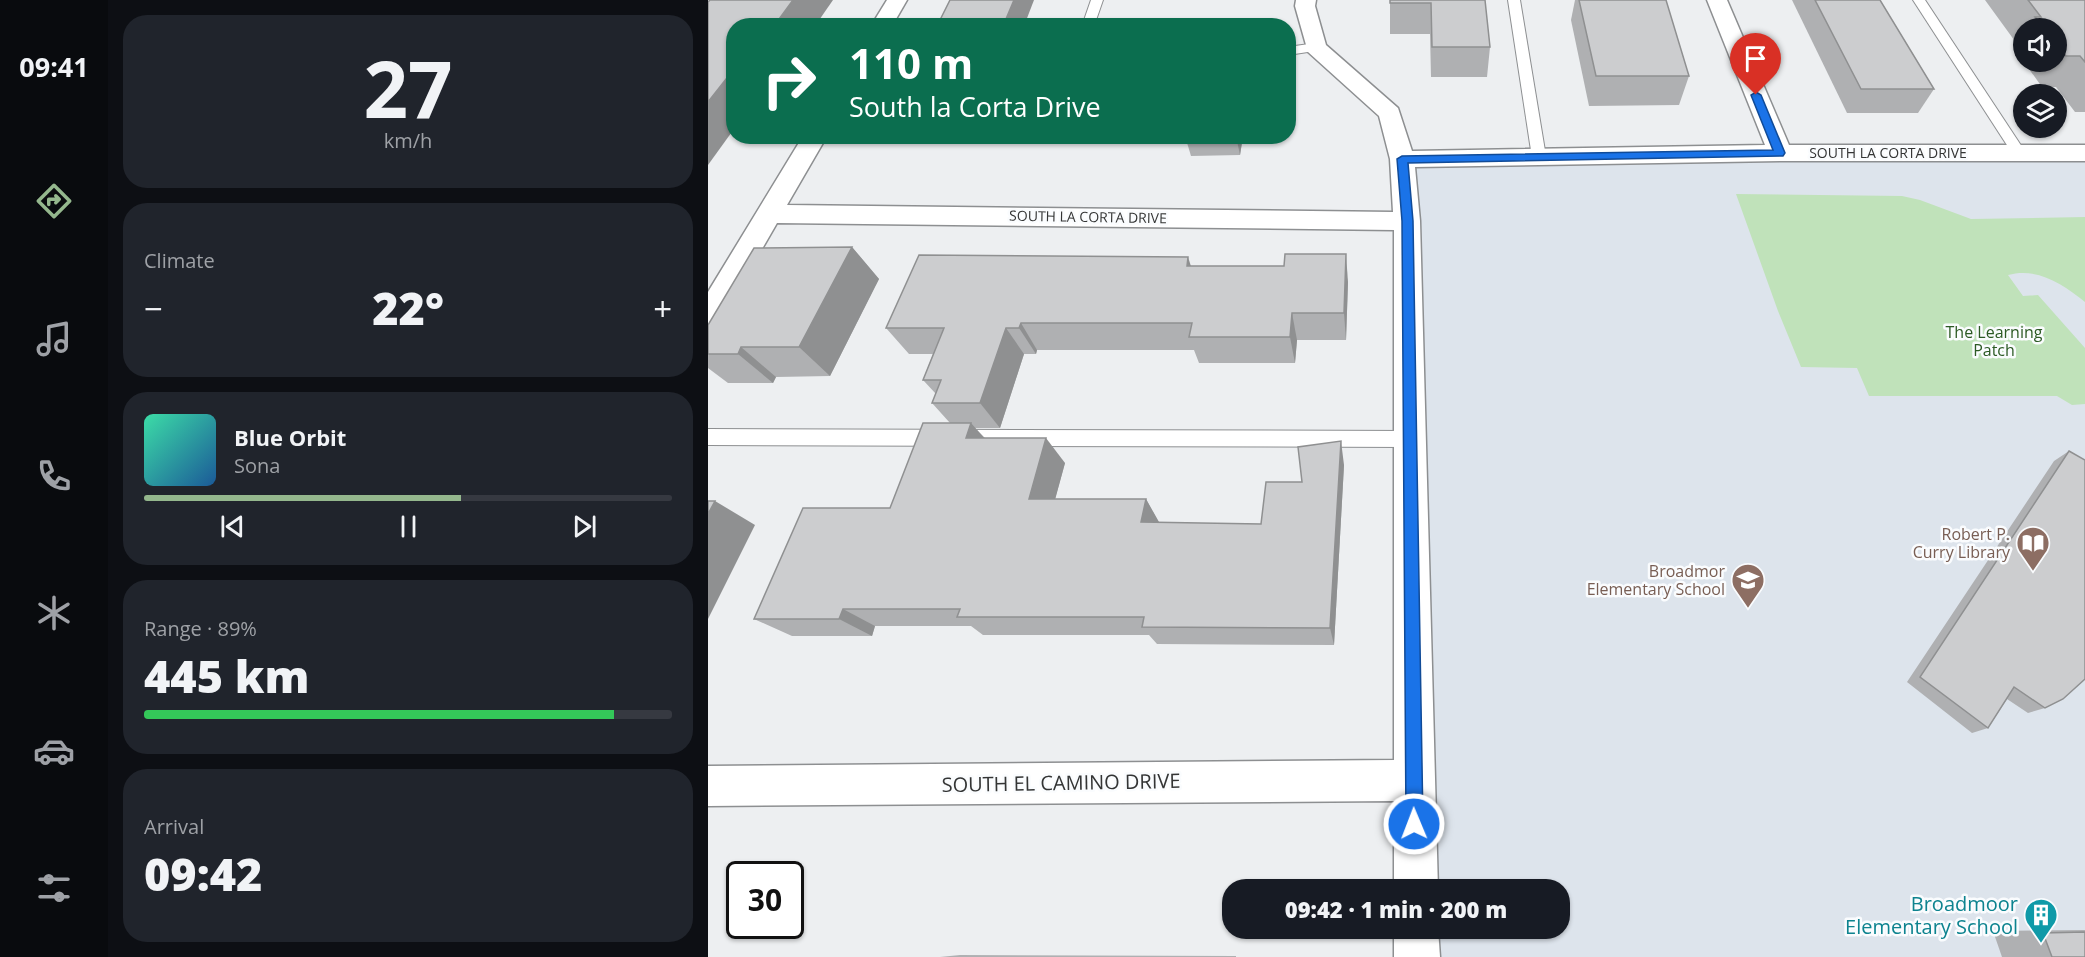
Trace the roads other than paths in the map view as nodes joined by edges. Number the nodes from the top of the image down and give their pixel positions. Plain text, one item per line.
1 (897, 0) edge
2 (1097, 0) edge
3 (1306, 0) edge
4 (1514, 0) edge
5 (1717, 0) edge
6 (1919, 0) edge
7 (886, 18) edge
8 (1091, 18) edge
9 (1302, 49) edge
10 (810, 144) edge
11 (1780, 153) junction
12 (2019, 153) junction
13 (2085, 153) edge
14 (1539, 157) junction
15 (1402, 159) junction
16 (768, 214) junction
17 (1407, 221) junction
18 (708, 317) edge
19 (708, 437) edge
20 (1410, 439) junction
21 (1413, 780) junction
22 (708, 786) edge
23 (1416, 879) edge
24 (1416, 939) edge
25 (1417, 957) edge

1 - 7 street
2 - 8 lane
3 - 9 street
4 - 14 lane
5 - 11 street
6 - 12 lane
9 - 15 street
10 - 16 street
11 - 12 street, SOUTH LA CORTA DRIVE
11 - 14 street, SOUTH LA CORTA DRIVE
12 - 13 street, SOUTH LA CORTA DRIVE
14 - 15 street, SOUTH LA CORTA DRIVE
15 - 17 street
16 - 17 street, SOUTH LA CORTA DRIVE
16 - 18 street
17 - 20 street
19 - 20 lane
20 - 21 street
21 - 22 street, SOUTH EL CAMINO DRIVE
21 - 23 street
24 - 25 street

